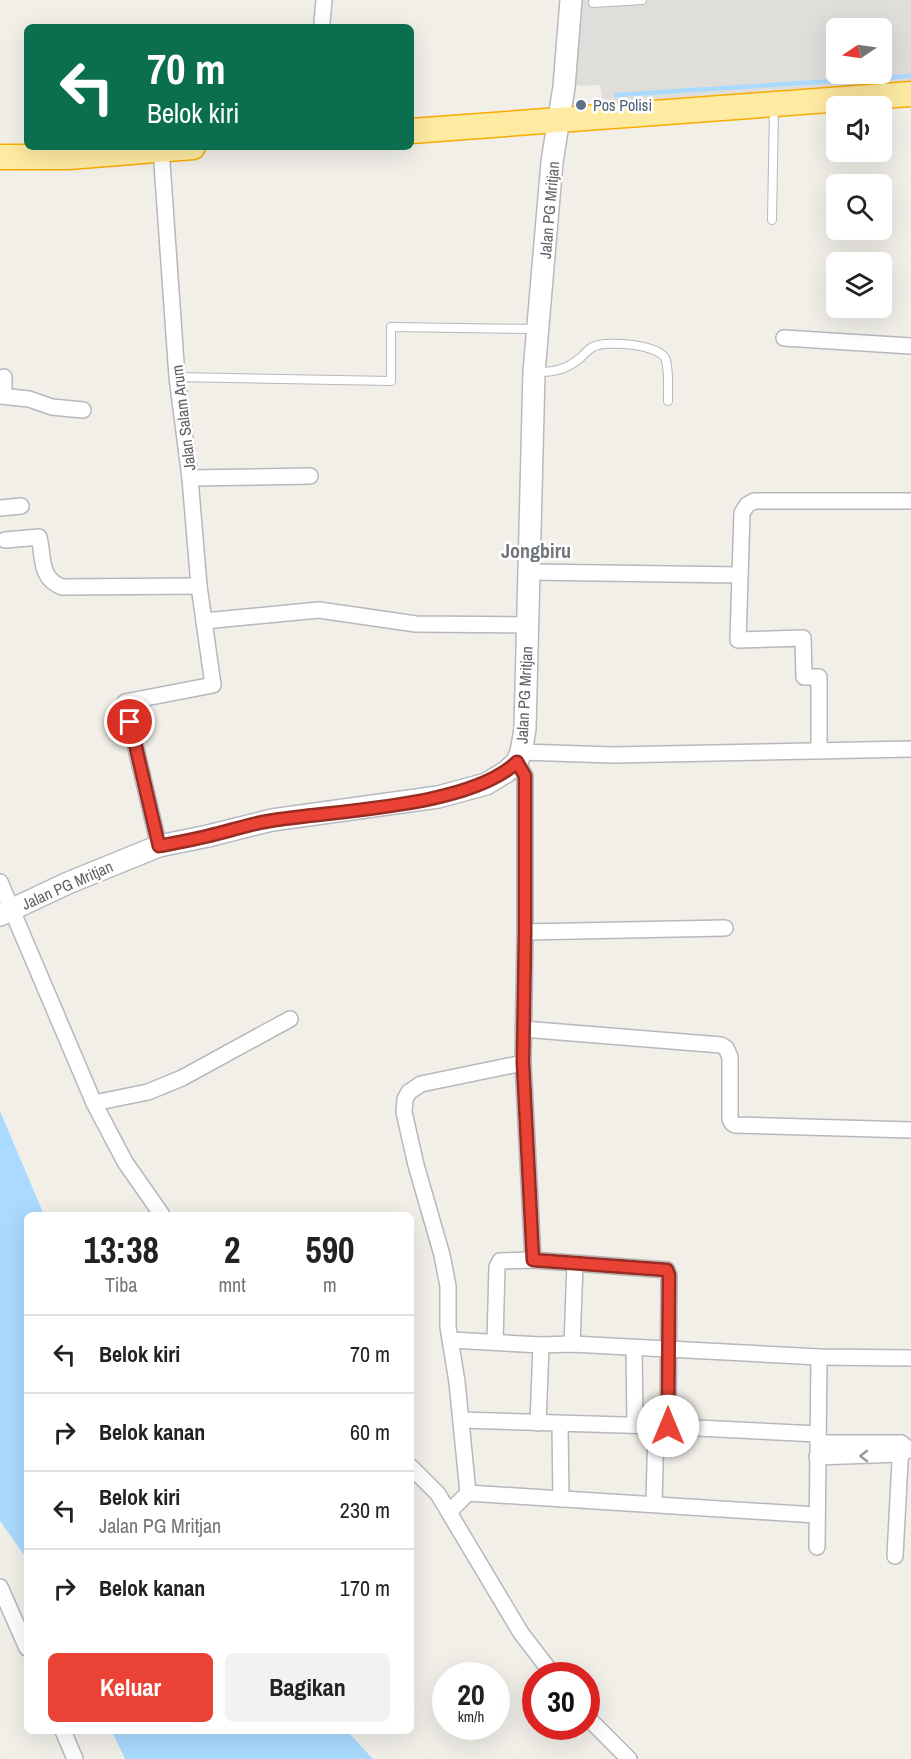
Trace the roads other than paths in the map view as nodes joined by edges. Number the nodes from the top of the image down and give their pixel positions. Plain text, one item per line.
1 (324, 0) edge
2 (571, 0) edge
3 (642, 0) edge
4 (593, 3) dead end
5 (322, 22) dead end
6 (911, 94) edge
7 (774, 104) junction
8 (560, 119) junction
9 (414, 131) edge
10 (142, 150) edge
11 (152, 150) edge
12 (0, 158) edge
13 (772, 220) dead end
14 (538, 330) junction
15 (784, 338) dead end
16 (911, 346) edge
17 (534, 372) junction
18 (4, 377) dead end
19 (177, 377) junction
20 (2, 396) edge
21 (668, 401) dead end
22 (84, 410) dead end
23 (310, 476) dead end
24 (190, 478) junction
25 (911, 501) edge
26 (21, 506) dead end
27 (0, 508) edge
28 (5, 540) dead end
29 (530, 572) junction
30 (741, 575) junction
31 (199, 586) junction
32 (204, 621) junction
33 (527, 625) junction
34 (911, 749) edge
35 (819, 751) junction
36 (519, 757) junction
37 (159, 846) junction
38 (7, 905) edge
39 (725, 928) dead end
40 (525, 932) junction
41 (290, 1019) dead end
42 (523, 1029) junction
43 (523, 1063) junction
44 (94, 1103) junction
45 (911, 1130) edge
46 (160, 1212) edge
47 (533, 1260) junction
48 (575, 1264) junction
49 (451, 1340) junction
50 (495, 1341) junction
51 (572, 1344) junction
52 (541, 1345) junction
53 (634, 1348) junction
54 (667, 1350) junction
55 (819, 1357) junction
56 (911, 1358) edge
57 (461, 1420) junction
58 (538, 1423) junction
59 (560, 1424) junction
60 (635, 1425) junction
61 (662, 1426) junction
62 (818, 1445) junction
63 (905, 1449) edge
64 (414, 1470) edge
65 (468, 1493) junction
66 (561, 1499) junction
67 (654, 1503) junction
68 (450, 1511) junction
69 (816, 1515) junction
70 (817, 1547) dead end
71 (895, 1556) dead end
72 (0, 1587) edge
73 (24, 1641) edge
74 (543, 1662) edge
75 (600, 1730) edge
76 (64, 1734) edge
77 (75, 1759) edge
78 (629, 1759) edge

1 - 5 street
2 - 8 main road, Jalan PG Mritjan
3 - 4 lane
6 - 7 highway
7 - 8 highway
7 - 13 lane
8 - 9 highway
8 - 14 main road, Jalan PG Mritjan
10 - 12 highway
11 - 19 street, Jalan Salam Arum
14 - 17 main road, Jalan PG Mritjan
14 - 19 lane
15 - 16 street
17 - 21 lane
17 - 29 main road, Jalan PG Mritjan
18 - 20 street
19 - 24 street, Jalan Salam Arum
20 - 22 street
23 - 24 street
24 - 31 street, Jalan Salam Arum
25 - 30 street
26 - 27 street
28 - 31 street
29 - 30 street
29 - 33 main road, Jalan PG Mritjan
30 - 35 street
31 - 32 street, Jalan Salam Arum
32 - 33 street
32 - 37 street, Jalan Salam Arum
33 - 36 main road, Jalan PG Mritjan
34 - 35 street
35 - 36 street
36 - 37 main road, Jalan PG Mritjan
36 - 40 street
37 - 38 main road, Jalan PG Mritjan
38 - 44 street
39 - 40 street
40 - 42 street
41 - 44 street
42 - 43 street
42 - 45 street
43 - 47 street
43 - 49 street
44 - 46 street
47 - 48 street
47 - 50 street
48 - 51 street
48 - 54 street
49 - 50 street
49 - 57 street
50 - 52 street
51 - 52 street
51 - 53 street
52 - 58 street
53 - 54 street
53 - 60 street
54 - 55 street
54 - 61 street
55 - 56 street
55 - 62 street
57 - 58 street
57 - 65 street
58 - 59 street
59 - 60 street
59 - 66 street
60 - 61 street
61 - 62 street
61 - 67 street
62 - 63 street
62 - 69 street
63 - 71 street
64 - 68 street
65 - 66 street
65 - 68 street
66 - 67 street
67 - 69 street
68 - 74 street
69 - 70 street
72 - 73 street
75 - 78 street
76 - 77 street

